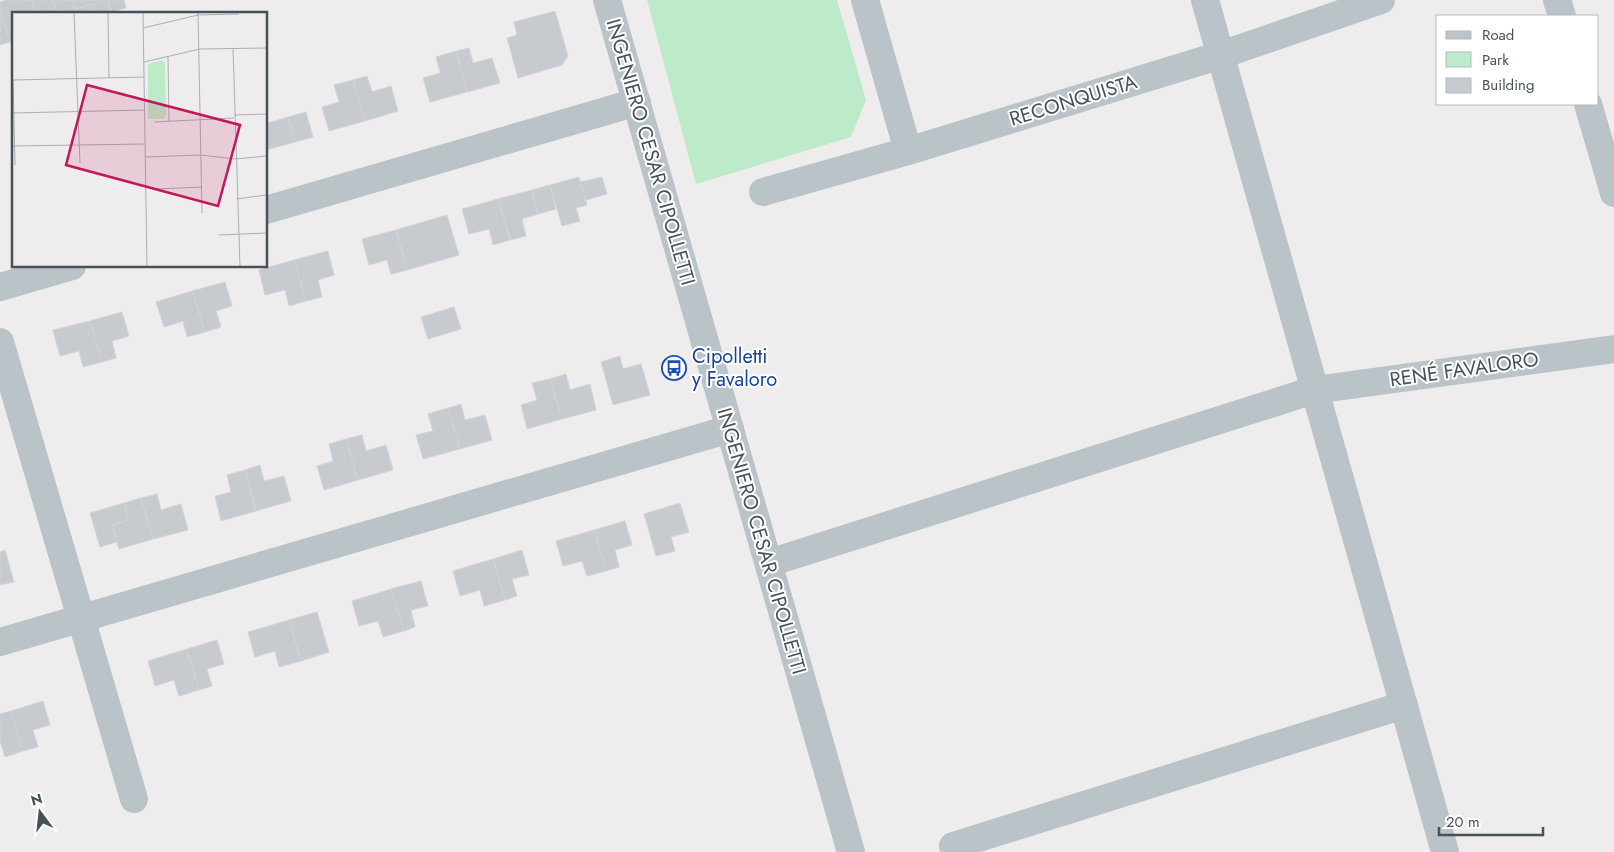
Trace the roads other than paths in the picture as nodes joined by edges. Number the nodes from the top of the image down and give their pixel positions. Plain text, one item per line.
1 (607, 0) edge
2 (865, 0) edge
3 (1205, 0) edge
4 (1381, 0) edge
5 (1557, 0) edge
6 (1562, 15) edge
7 (1221, 55) junction
8 (637, 102) junction
9 (1588, 105) edge
10 (908, 151) junction
11 (763, 192) dead end
12 (1614, 192) edge
13 (268, 209) edge
14 (65, 268) edge
15 (0, 287) edge
16 (0, 342) edge
17 (1614, 349) edge
18 (1314, 390) junction
19 (730, 429) junction
20 (769, 563) junction
21 (80, 618) junction
22 (0, 642) edge
23 (1404, 705) junction
24 (134, 799) dead end
25 (953, 846) dead end
26 (851, 852) edge
27 (1445, 852) edge

1 - 8 street, INGENIERO CESAR CIPOLLETTI
2 - 10 street
3 - 7 street
4 - 7 street, RECONQUISTA
5 - 6 street
7 - 10 street, RECONQUISTA
7 - 18 street
8 - 13 street
8 - 19 street, INGENIERO CESAR CIPOLLETTI
9 - 12 street
10 - 11 street, RECONQUISTA
14 - 15 street
16 - 21 street
17 - 18 street, RENÉ FAVALORO
18 - 20 street, RENÉ FAVALORO
18 - 23 street
19 - 20 street, INGENIERO CESAR CIPOLLETTI
19 - 21 street
20 - 26 street, INGENIERO CESAR CIPOLLETTI
21 - 22 street
21 - 24 street
23 - 25 street
23 - 27 street

